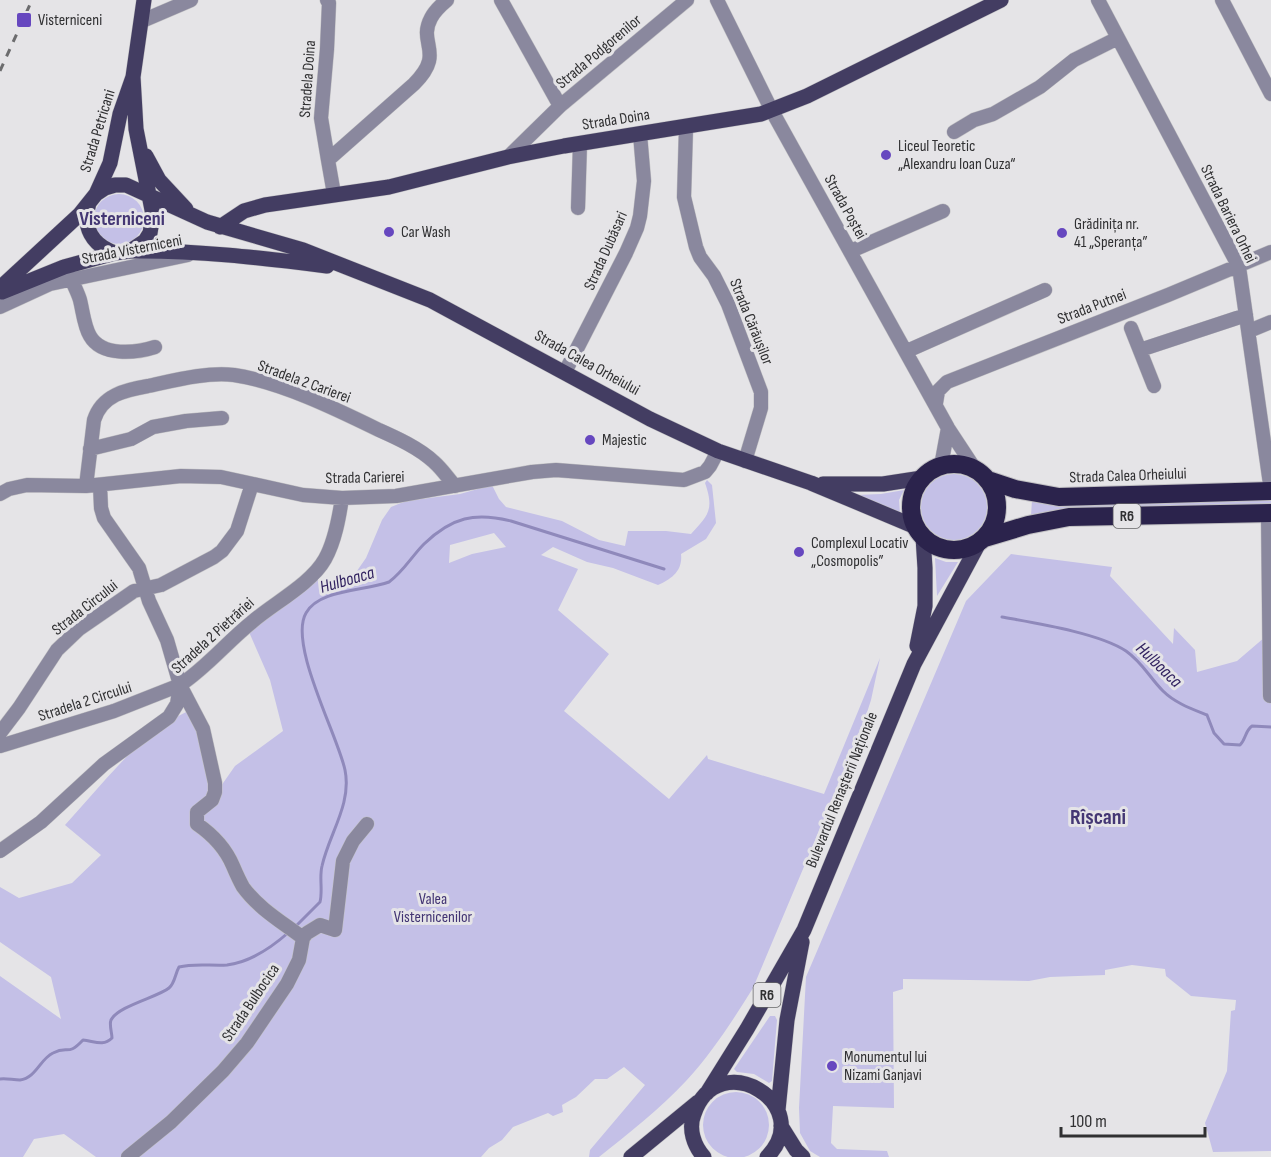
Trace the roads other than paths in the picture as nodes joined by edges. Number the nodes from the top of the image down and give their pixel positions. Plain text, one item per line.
1 (144, 0) edge
2 (190, 0) edge
3 (327, 0) edge
4 (447, 0) edge
5 (501, 0) edge
6 (687, 0) edge
7 (717, 0) edge
8 (1001, 0) edge
9 (1098, 0) edge
10 (1222, 0) edge
11 (141, 21) junction
12 (1118, 38) junction
13 (133, 77) junction
14 (1271, 94) edge
15 (560, 106) junction
16 (772, 111) junction
17 (686, 128) junction
18 (954, 132) dead end
19 (640, 134) junction
20 (138, 144) junction
21 (580, 144) junction
22 (508, 158) junction
23 (328, 160) junction
24 (334, 195) junction
25 (150, 197) junction
26 (93, 199) junction
27 (578, 208) dead end
28 (943, 211) dead end
29 (193, 216) junction
30 (220, 226) junction
31 (123, 251) junction
32 (851, 251) junction
33 (1271, 252) edge
34 (200, 253) junction
35 (1239, 267) junction
36 (348, 268) junction
37 (71, 278) junction
38 (0, 290) edge
39 (1045, 291) dead end
40 (1, 311) edge
41 (1246, 315) junction
42 (1271, 322) edge
43 (1131, 328) dead end
44 (1249, 331) junction
45 (155, 347) dead end
46 (1140, 350) junction
47 (907, 351) junction
48 (565, 372) junction
49 (1154, 386) dead end
50 (936, 403) junction
51 (222, 418) dead end
52 (948, 428) junction
53 (90, 449) junction
54 (718, 451) junction
55 (745, 461) junction
56 (941, 466) junction
57 (981, 474) junction
58 (922, 478) junction
59 (811, 483) junction
60 (252, 484) junction
61 (93, 486) junction
62 (455, 486) junction
63 (1271, 491) edge
64 (0, 494) edge
65 (342, 498) junction
66 (1269, 513) edge
67 (919, 532) junction
68 (982, 540) junction
69 (145, 588) junction
70 (1270, 619) edge
71 (914, 664) junction
72 (180, 685) junction
73 (1270, 696) edge
74 (0, 733) edge
75 (0, 746) edge
76 (367, 824) dead end
77 (0, 851) edge
78 (804, 930) junction
79 (303, 938) junction
80 (702, 1098) junction
81 (778, 1110) junction
82 (781, 1126) junction
83 (128, 1157) edge
84 (631, 1157) edge
85 (704, 1157) edge
86 (767, 1157) edge
87 (789, 1157) edge
88 (802, 1157) edge

1 - 11 main road, Strada Petricani
2 - 11 street
3 - 23 street, Stradela Doina
4 - 23 street
5 - 15 street, Strada Podgorenilor
6 - 15 street, Strada Podgorenilor
7 - 16 street, Strada Poștei
8 - 16 main road, Strada Doina
9 - 12 street, Strada Bariera Orhei
10 - 14 street
11 - 13 main road, Strada Petricani
12 - 18 street
12 - 35 street, Strada Bariera Orhei
13 - 20 main road, Strada Petricani
13 - 26 main road, Strada Petricani
15 - 22 street, Strada Podgorenilor
16 - 17 main road, Strada Doina
16 - 32 street, Strada Poștei
17 - 19 main road, Strada Doina
17 - 55 street, Strada Cărăușilor
19 - 21 main road, Strada Doina
19 - 48 street, Strada Dubăsari
20 - 25 main road, Strada Petricani
20 - 29 main road
21 - 22 main road, Strada Doina
21 - 27 street
22 - 24 main road, Strada Doina
23 - 24 street, Stradela Doina
24 - 30 main road, Strada Doina
25 - 26 main road
25 - 29 main road, Strada Calea Orheiului
25 - 31 main road
26 - 31 main road
26 - 38 main road
28 - 32 street
29 - 30 main road, Strada Calea Orheiului
30 - 36 main road, Strada Calea Orheiului
31 - 34 main road, Strada Calea Orheiului
31 - 38 main road
32 - 47 street, Strada Poștei
33 - 35 street, Strada Putnei
34 - 36 main road, Strada Calea Orheiului
34 - 37 street, Strada Visterniceni
35 - 41 street, Strada Bariera Orhei
35 - 50 street, Strada Putnei
36 - 48 main road, Strada Calea Orheiului
37 - 40 street, Strada Visterniceni
37 - 45 street, Strada Visterniceni
39 - 47 street
41 - 44 street, Strada Bariera Orhei
41 - 46 street
42 - 44 street
43 - 46 street
44 - 63 street, Strada Bariera Orhei
46 - 49 street
47 - 50 street, Strada Poștei
48 - 54 main road, Strada Calea Orheiului
50 - 52 street, Strada Poștei
51 - 53 street
52 - 56 street
52 - 57 street, Strada Poștei
53 - 61 street, Stradela 2 Carierei
53 - 62 street, Stradela 2 Carierei
54 - 55 main road, Strada Calea Orheiului
54 - 62 street, Strada Carierei
55 - 59 main road, Strada Calea Orheiului
56 - 57 highway, R6
56 - 58 highway
57 - 63 highway, Strada Calea Orheiului / R6
57 - 68 highway, R6
58 - 59 main road, Strada Calea Orheiului
58 - 67 highway, R6
59 - 67 main road, Strada Calea Orheiului
60 - 61 street, Strada Carierei
60 - 65 street, Strada Carierei
60 - 69 street, Strada Circului
61 - 64 street, Strada Carierei
61 - 69 street, Stradela 2 Carierei
62 - 65 street, Strada Carierei
65 - 72 street, Stradela 2 Pietrăriei
66 - 68 highway, R6
66 - 70 street
67 - 68 highway, R6
67 - 71 main road, Bulevardul Renașterii Naționale / R6
68 - 71 main road, Bulevardul Renașterii Naționale / R6
69 - 72 street, Stradela 2 Carierei
69 - 74 street, Strada Circului
70 - 73 street
71 - 78 main road, Bulevardul Renașterii Naționale / R6
72 - 75 street, Stradela 2 Circului
72 - 77 street, Stradela 2 Pietrăriei
72 - 79 street, Stradela 2 Carierei
76 - 79 street
78 - 80 main road, Bulevardul Renașterii Naționale / R6
78 - 81 main road, Bulevardul Renașterii Naționale / R6
79 - 83 street, Strada Bulbocica
80 - 81 main road
80 - 84 main road, Bulevardul Renașterii Naționale
80 - 85 main road, R6
81 - 82 main road, R6
82 - 86 main road
82 - 87 main road
82 - 88 main road

